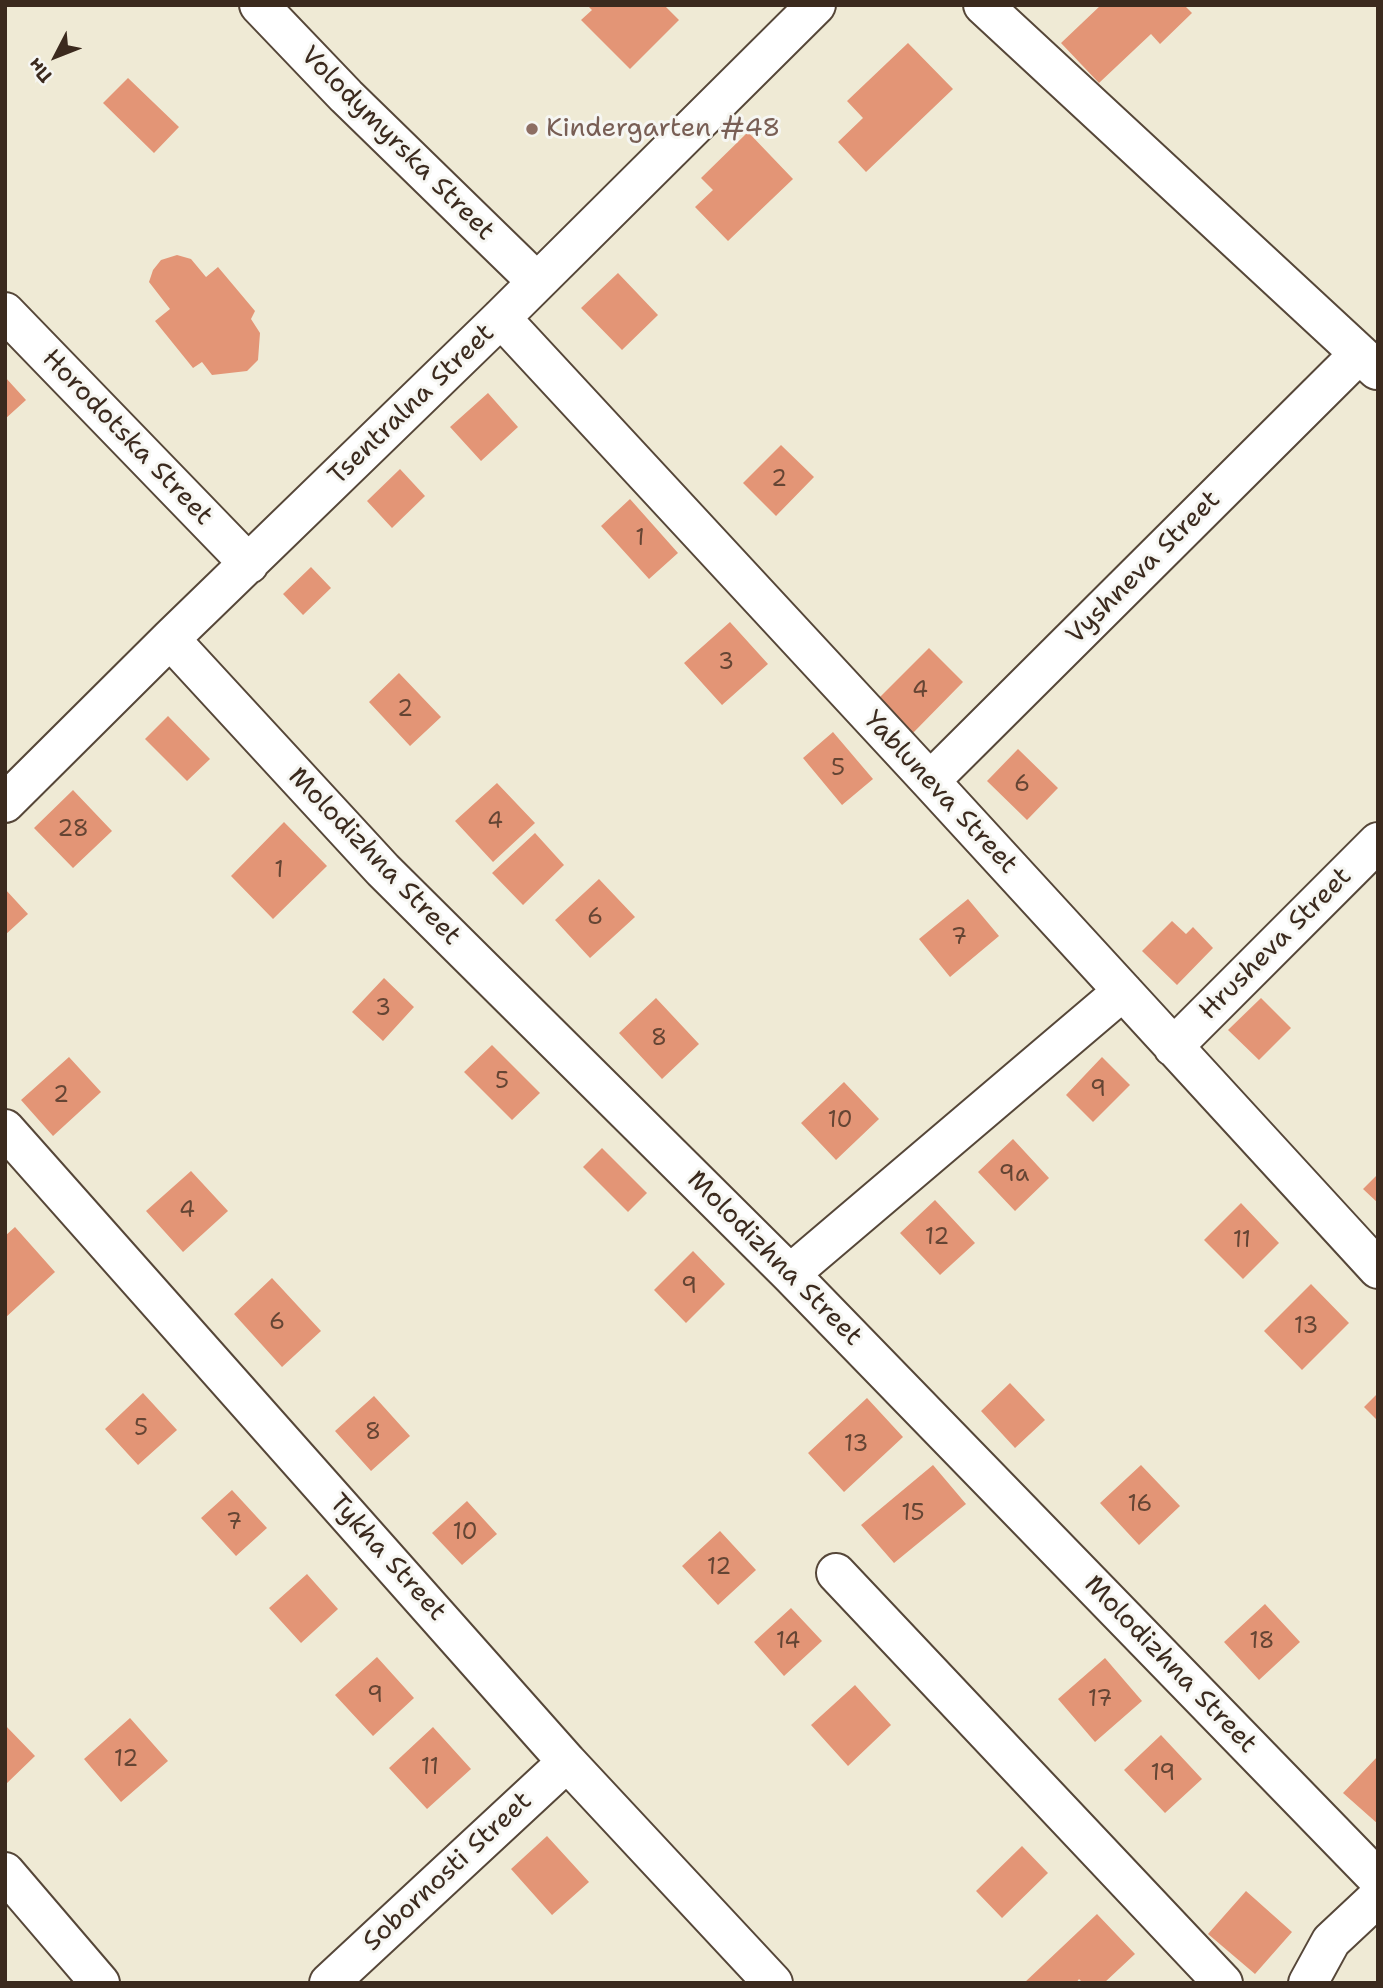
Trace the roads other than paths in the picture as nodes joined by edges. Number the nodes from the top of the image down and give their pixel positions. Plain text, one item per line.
1 (259, 5) edge
2 (816, 5) edge
3 (983, 5) edge
4 (537, 282) junction
5 (5, 312) edge
6 (501, 318) junction
7 (1368, 362) edge
8 (249, 564) junction
9 (170, 639) junction
10 (930, 781) junction
11 (5, 803) edge
12 (1378, 842) edge
13 (1122, 991) junction
14 (1173, 1047) junction
15 (5, 1129) edge
16 (1378, 1269) edge
17 (790, 1274) junction
18 (836, 1573) dead end
19 (567, 1762) junction
20 (5, 1872) edge
21 (1378, 1879) edge
22 (1378, 1897) edge
23 (100, 1983) edge
24 (328, 1983) edge
25 (773, 1983) edge
26 (1223, 1983) edge
27 (1308, 1983) edge

1 - 4 street, Volodymyrska Street
2 - 4 street, Tsentralna Street
3 - 7 street, Vyshneva Street
4 - 6 street, Tsentralna Street
5 - 8 street, Horodotska Street
6 - 8 street, Tsentralna Street
6 - 10 street, Yabluneva Street
7 - 10 street, Vyshneva Street
8 - 9 street, Tsentralna Street
9 - 11 street, Tsentralna Street
9 - 17 street, Molodizhna Street
10 - 13 street, Yabluneva Street
12 - 14 street, Hrusheva Street
13 - 14 street, Yabluneva Street
13 - 17 street
14 - 16 street, Yabluneva Street
15 - 19 street, Tykha Street
17 - 21 street, Molodizhna Street
18 - 26 street
19 - 24 street, Sobornosti Street
19 - 25 street, Tykha Street
20 - 23 street
22 - 27 street

